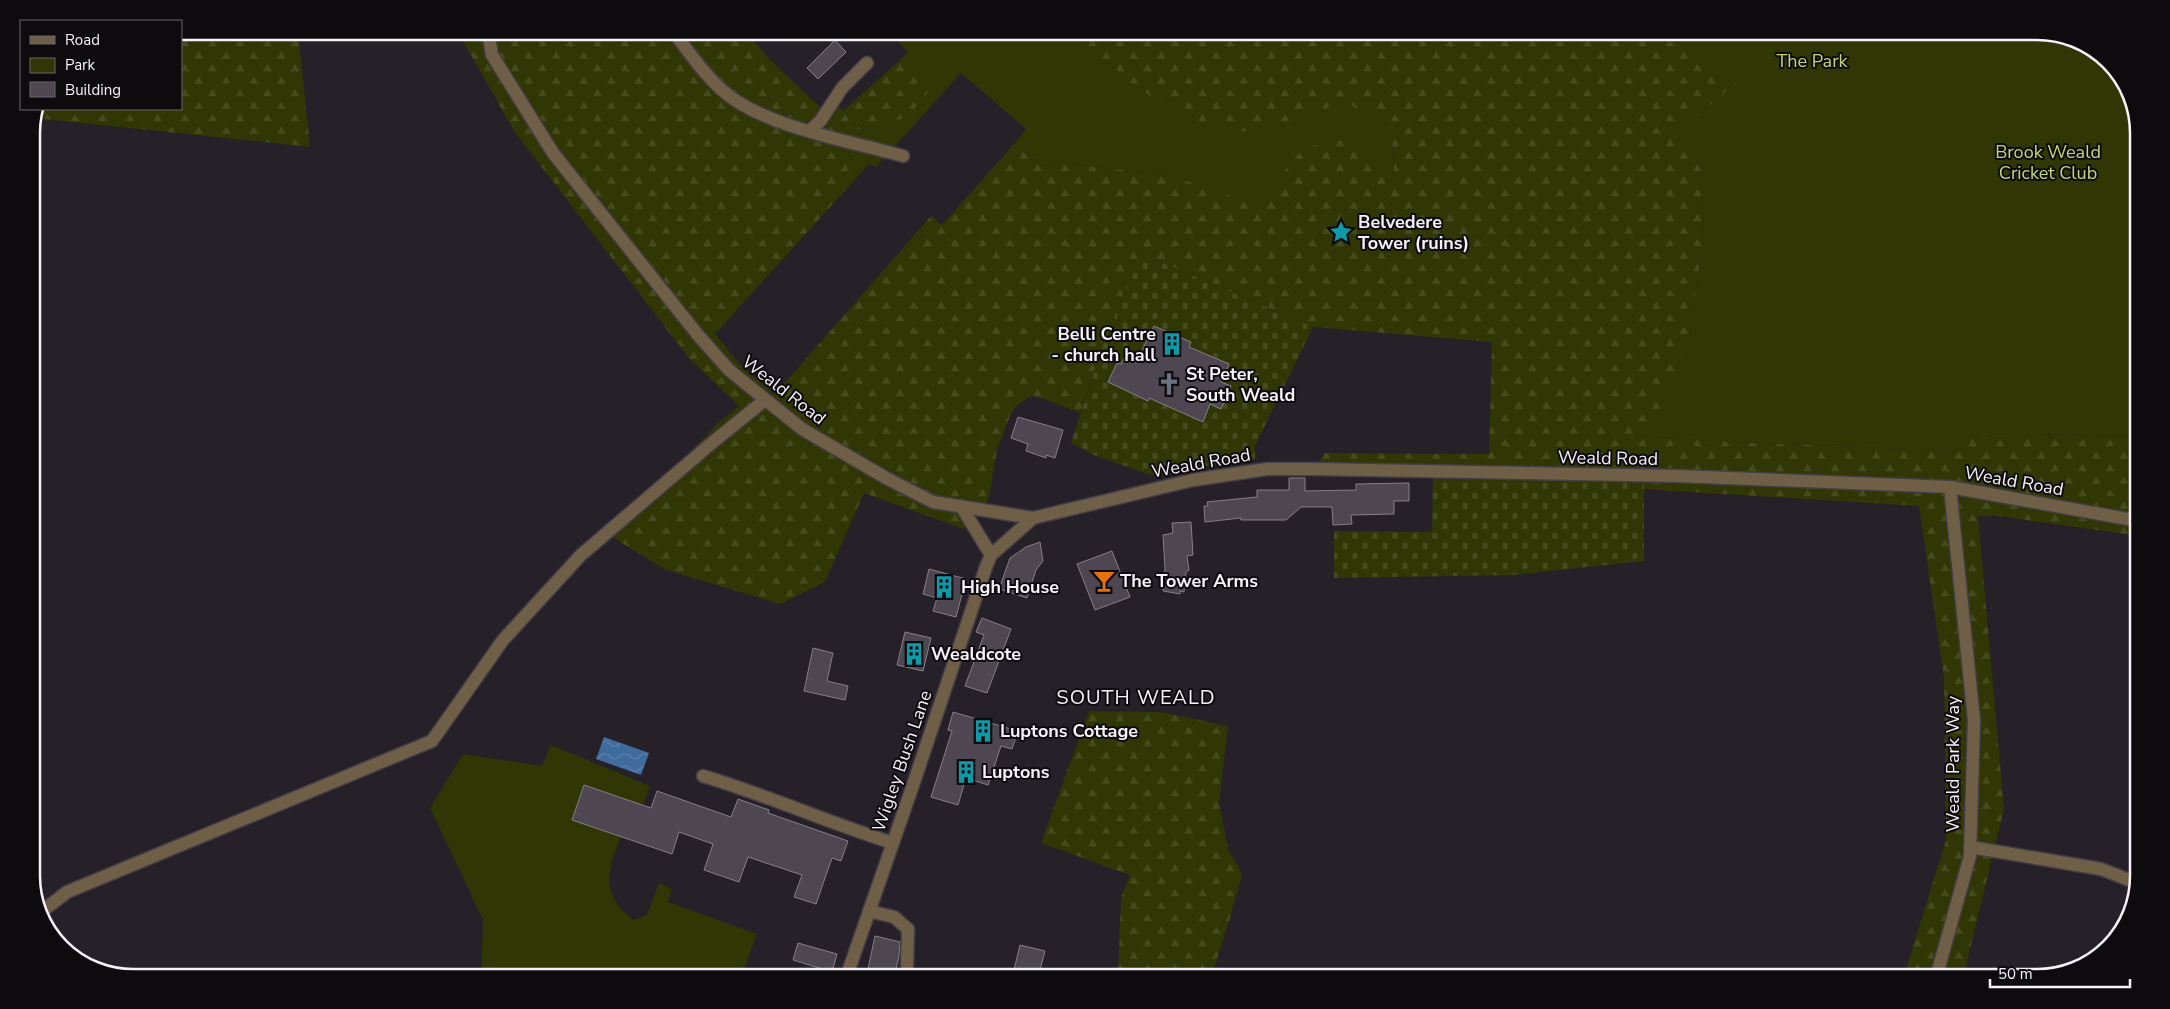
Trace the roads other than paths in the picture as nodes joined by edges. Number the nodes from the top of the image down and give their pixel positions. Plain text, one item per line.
1 (490, 40) edge
2 (680, 40) edge
3 (867, 63) dead end
4 (810, 131) junction
5 (903, 156) dead end
6 (765, 400) junction
7 (1950, 487) junction
8 (961, 506) junction
9 (1033, 518) junction
10 (2130, 518) edge
11 (991, 555) junction
12 (703, 776) dead end
13 (893, 843) junction
14 (1970, 847) junction
15 (2130, 880) edge
16 (46, 909) edge
17 (869, 911) junction
18 (907, 965) dead end
19 (849, 969) edge
20 (1939, 969) edge

1 - 6 street, Weald Road
2 - 4 street
3 - 4 street
4 - 5 street
6 - 8 street, Weald Road
6 - 16 street
7 - 9 street, Weald Road
7 - 10 street, Weald Road
7 - 14 street, Weald Park Way
8 - 9 street, Weald Road
8 - 11 street
9 - 11 street, Wigley Bush Lane
11 - 13 street, Wigley Bush Lane
12 - 13 street
13 - 17 street, Wigley Bush Lane
14 - 15 street
14 - 20 street, Weald Park Way
17 - 18 street
17 - 19 street, Wigley Bush Lane

